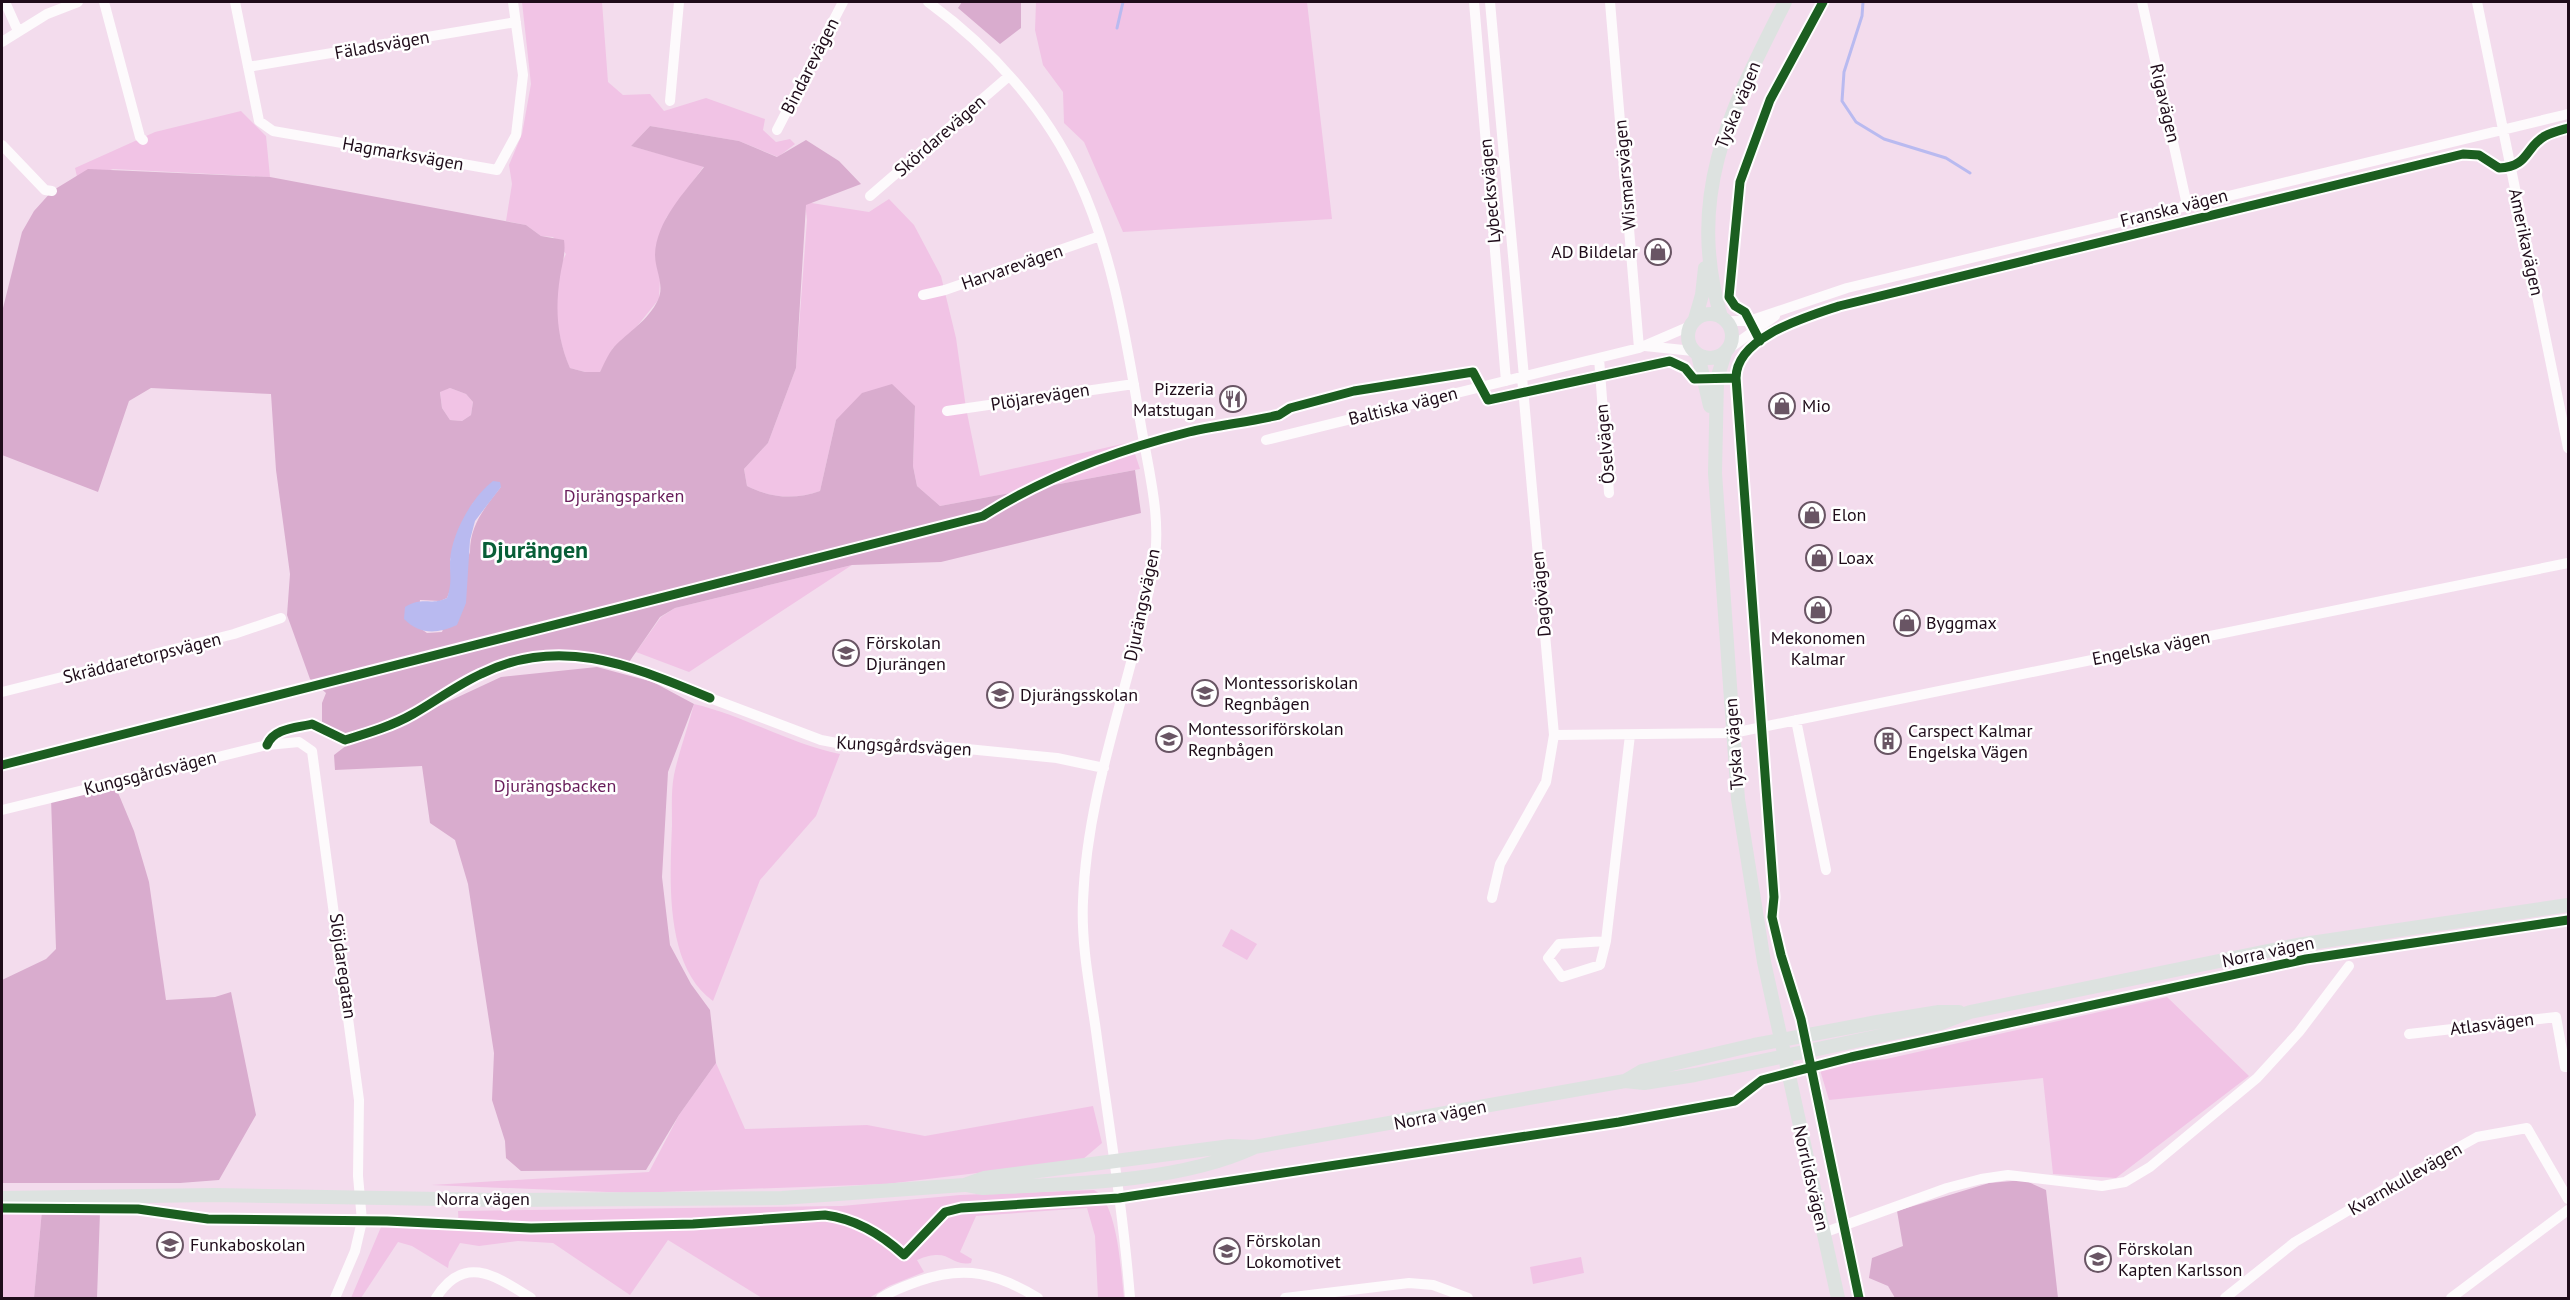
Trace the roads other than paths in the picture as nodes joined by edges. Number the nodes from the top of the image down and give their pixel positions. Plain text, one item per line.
1 (5, 2) edge
2 (78, 2) edge
3 (104, 2) edge
4 (235, 2) edge
5 (513, 2) edge
6 (678, 2) edge
7 (843, 2) edge
8 (928, 2) edge
9 (1474, 2) edge
10 (1490, 2) edge
11 (1610, 2) edge
12 (1785, 2) edge
13 (2142, 2) edge
14 (2476, 2) edge
15 (516, 22) junction
16 (18, 31) junction
17 (2, 42) edge
18 (248, 67) junction
19 (1009, 76) junction
20 (670, 101) dead end
21 (2568, 114) edge
22 (777, 130) dead end
23 (2502, 130) junction
24 (143, 140) dead end
25 (2, 145) edge
26 (52, 191) dead end
27 (870, 196) dead end
28 (2187, 205) junction
29 (1100, 236) junction
30 (1707, 251) junction
31 (923, 295) dead end
32 (1783, 311) junction
33 (1724, 319) junction
34 (1693, 322) junction
35 (1642, 347) junction
36 (1727, 351) junction
37 (1696, 353) junction
38 (1599, 358) junction
39 (1523, 377) junction
40 (1506, 381) junction
41 (1134, 384) junction
42 (947, 411) dead end
43 (1714, 426) junction
44 (1266, 440) dead end
45 (2568, 448) edge
46 (1609, 493) dead end
47 (2568, 563) edge
48 (281, 618) dead end
49 (2, 692) edge
50 (710, 698) dead end
51 (1796, 720) junction
52 (1733, 733) junction
53 (1554, 735) junction
54 (1630, 735) junction
55 (299, 742) joint
56 (1104, 768) junction
57 (2, 810) edge
58 (1826, 870) dead end
59 (1492, 898) dead end
60 (2568, 905) edge
61 (1606, 942) junction
62 (2349, 966) dead end
63 (1970, 1012) junction
64 (2409, 1034) dead end
65 (1780, 1040) junction
66 (1784, 1058) junction
67 (2568, 1067) edge
68 (1625, 1081) junction
69 (1254, 1147) junction
70 (1114, 1161) junction
71 (1117, 1179) junction
72 (964, 1185) junction
73 (360, 1197) junction
74 (2, 1198) edge
75 (2568, 1198) edge
76 (2568, 1210) edge
77 (1823, 1233) junction
78 (335, 1299) edge
79 (436, 1299) edge
80 (531, 1299) edge
81 (881, 1299) edge
82 (1038, 1299) edge
83 (1130, 1299) edge
84 (1285, 1299) edge
85 (1468, 1299) edge
86 (1838, 1299) edge
87 (2225, 1299) edge
88 (2451, 1299) edge

1 - 16 street
2 - 16 street
3 - 24 street
4 - 18 street, Hagmarksvägen
5 - 15 street, Hagmarksvägen
6 - 20 street
7 - 22 street, Bindarevägen
8 - 19 street, Djurängsvägen
9 - 40 street, Lybecksvägen
10 - 39 street, Lybecksvägen
11 - 35 street, Wismarsvägen
12 - 30 main road, Tyska vägen
13 - 28 street, Rigavägen
14 - 23 street, Amerikavägen
15 - 18 street, Fäladsvägen
15 - 18 street, Hagmarksvägen
16 - 17 street
19 - 27 street, Skördarevägen
19 - 29 street, Djurängsvägen
21 - 23 street, Franska vägen
23 - 28 street, Franska vägen
23 - 45 street, Amerikavägen
25 - 26 street
28 - 32 street, Franska vägen
29 - 31 street, Harvarevägen
29 - 41 street, Djurängsvägen
30 - 33 main road, Tyska vägen
30 - 34 main road, Tyska vägen
32 - 33 street, Franska vägen
32 - 36 street, Franska vägen
33 - 34 main road
33 - 36 main road
34 - 35 street, Baltiska vägen
34 - 37 main road
35 - 37 street, Baltiska vägen
35 - 38 street, Baltiska vägen
36 - 37 main road
36 - 43 main road, Tyska vägen
37 - 43 main road, Tyska vägen
38 - 39 street, Baltiska vägen
38 - 46 street, Öselvägen
39 - 40 street, Baltiska vägen
39 - 53 street, Dagövägen
40 - 44 street, Baltiska vägen
41 - 42 street, Plöjarevägen
41 - 56 street, Djurängsvägen
43 - 52 main road, Tyska vägen
47 - 51 street, Engelska vägen
48 - 49 street, Skräddaretorpsvägen
50 - 56 street, Kungsgårdsvägen
51 - 52 street, Engelska vägen
51 - 58 street
52 - 54 street
52 - 65 main road, Tyska vägen
53 - 54 street
53 - 59 street, Dagövägen
54 - 61 street
55 - 57 street, Kungsgårdsvägen
55 - 73 street, Slöjdaregatan
56 - 70 street, Djurängsvägen
60 - 63 main road, Norra vägen
61 - 61 street
62 - 77 street
63 - 65 main road, Norra vägen
63 - 66 main road, Norra vägen
64 - 67 street, Atlasvägen
65 - 66 main road, Tyska vägen
65 - 68 main road, Norra vägen
66 - 68 main road, Norra vägen
66 - 77 main road, Norrlidsvägen
68 - 69 main road, Norra vägen
69 - 70 main road, Norra vägen
69 - 71 main road, Norra vägen
70 - 71 street, Djurängsvägen
70 - 72 main road, Norra vägen
71 - 72 main road, Norra vägen
71 - 83 street, Djurängsvägen
72 - 73 main road, Norra vägen
73 - 74 main road, Norra vägen
73 - 78 street, Slöjdaregatan
75 - 87 street, Kvarnkullevägen
76 - 88 street
77 - 86 main road, Norrlidsvägen
79 - 80 street
81 - 82 street
84 - 85 street

